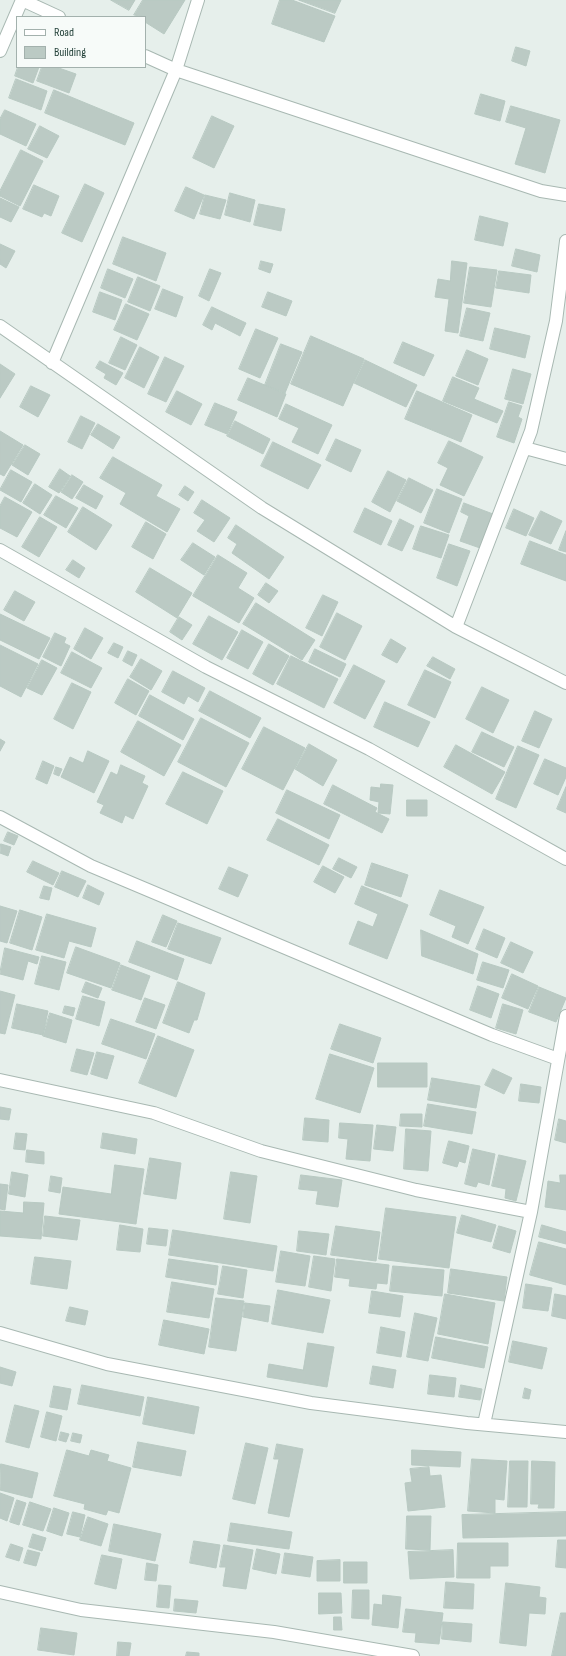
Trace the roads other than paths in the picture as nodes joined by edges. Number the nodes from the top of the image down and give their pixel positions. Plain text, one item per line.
1 (22, 0) edge
2 (198, 0) edge
3 (57, 16) edge
4 (0, 51) edge
5 (146, 56) edge
6 (176, 70) junction
7 (566, 195) edge
8 (566, 241) edge
9 (0, 326) edge
10 (52, 363) junction
11 (525, 448) junction
12 (566, 459) edge
13 (0, 550) edge
14 (456, 627) junction
15 (566, 683) edge
16 (0, 817) edge
17 (566, 859) edge
18 (566, 1016) edge
19 (558, 1059) junction
20 (0, 1080) edge
21 (531, 1212) junction
22 (0, 1333) edge
23 (484, 1424) junction
24 (566, 1432) edge
25 (0, 1592) edge
26 (414, 1656) edge

1 - 3 street
1 - 4 street
2 - 6 street
5 - 6 street
6 - 7 street
6 - 10 street
8 - 11 street
9 - 10 street
10 - 14 street
11 - 12 street
11 - 14 street
13 - 17 street
14 - 15 street
16 - 19 street
18 - 19 street
19 - 21 street
20 - 21 street
21 - 23 street
22 - 23 street
23 - 24 street
25 - 26 street

